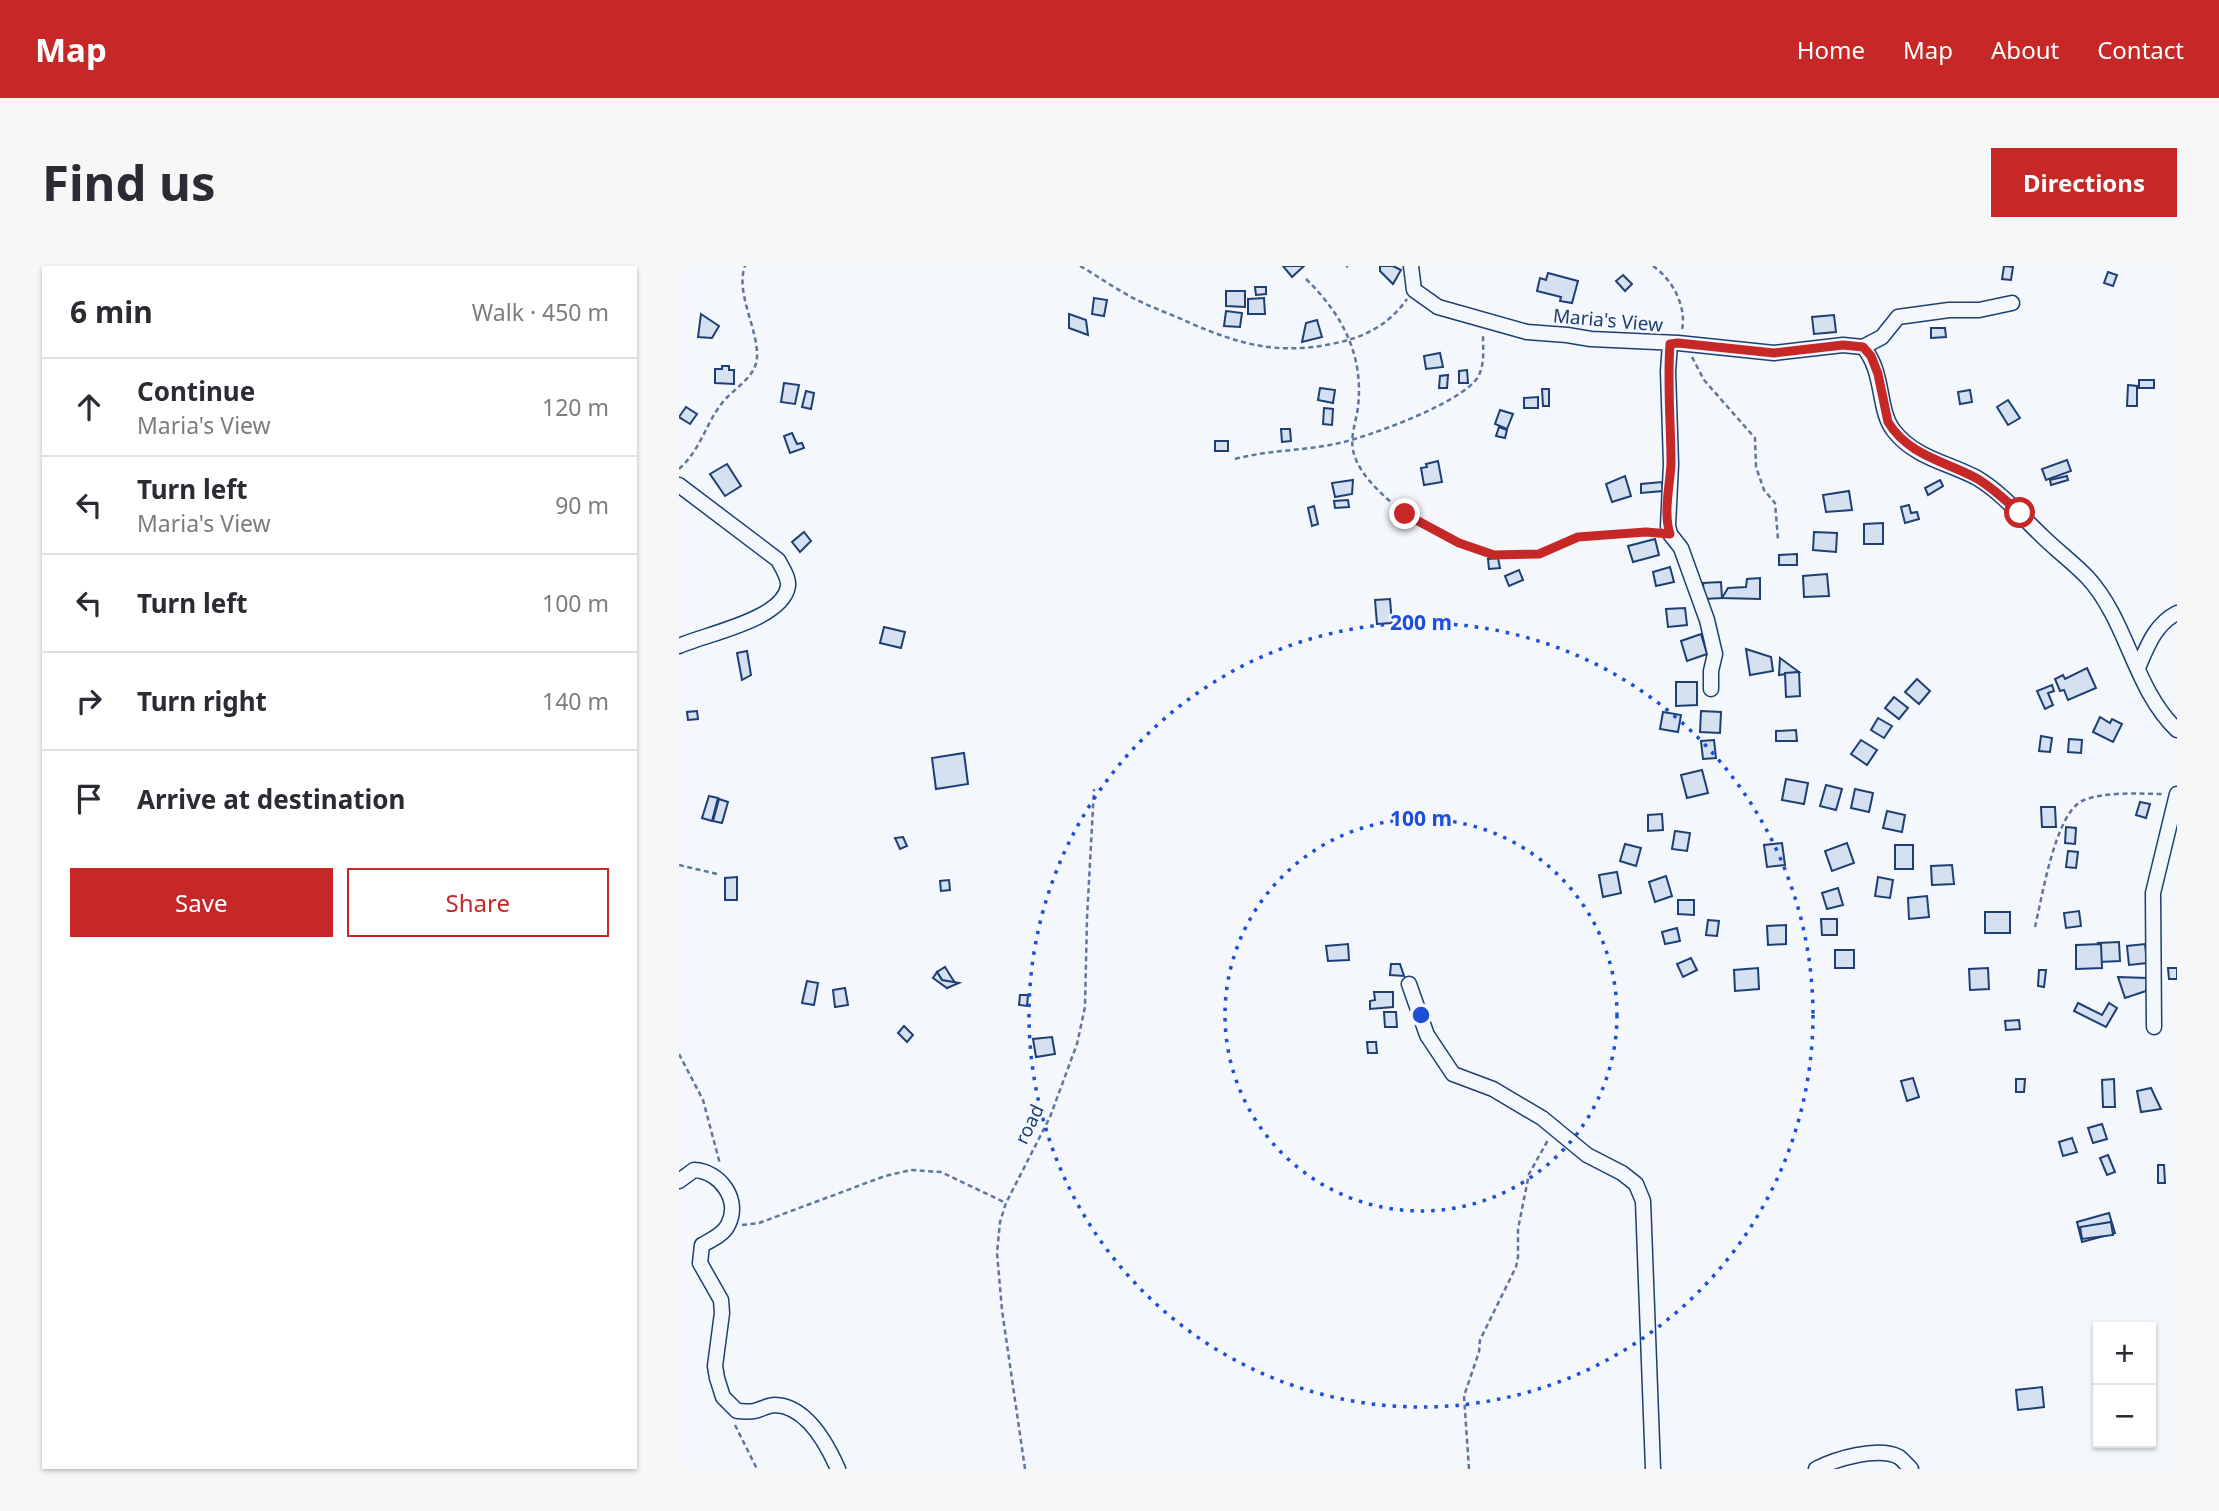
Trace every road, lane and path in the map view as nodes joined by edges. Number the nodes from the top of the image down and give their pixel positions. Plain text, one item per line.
1 (745, 266) edge
2 (1080, 266) edge
3 (1411, 266) edge
4 (1653, 266) edge
5 (1306, 279) dead end
6 (1414, 290) junction
7 (2012, 303) dead end
8 (1483, 319) junction
9 (1349, 341) junction
10 (1678, 344) junction
11 (1863, 347) junction
12 (1352, 441) junction
13 (1234, 458) dead end
14 (679, 469) edge
15 (679, 485) edge
16 (1670, 534) junction
17 (1778, 539) dead end
18 (2177, 613) edge
19 (679, 646) edge
20 (2138, 668) junction
21 (1711, 689) dead end
22 (2177, 730) edge
23 (1094, 789) dead end
24 (2171, 794) edge
25 (679, 865) edge
26 (717, 874) dead end
27 (2035, 927) dead end
28 (1409, 984) dead end
29 (2154, 1027) dead end
30 (679, 1055) edge
31 (1556, 1129) junction
32 (679, 1181) edge
33 (724, 1184) junction
34 (1006, 1203) junction
35 (730, 1221) junction
36 (730, 1406) junction
37 (757, 1469) edge
38 (838, 1469) edge
39 (1025, 1469) edge
40 (1469, 1469) edge
41 (1653, 1469) edge
42 (1816, 1469) edge
43 (1911, 1469) edge

1 - 14 path
2 - 9 path
3 - 6 street
4 - 10 path
5 - 9 path
6 - 8 street, Maria's View
6 - 9 path
7 - 11 street
8 - 10 street, Maria's View
8 - 12 path
9 - 12 path
10 - 11 street, Maria's View
10 - 16 street
10 - 17 path
11 - 20 street
12 - 13 path
12 - 16 path
15 - 19 street
16 - 21 street
18 - 20 street
20 - 22 street
23 - 34 path, road
24 - 27 path
24 - 29 street
25 - 26 path
28 - 31 street
30 - 33 path
31 - 40 path
31 - 41 street
32 - 33 street
33 - 35 street
34 - 35 path
34 - 39 path, road
35 - 36 street
36 - 37 path
36 - 38 street
42 - 43 street

